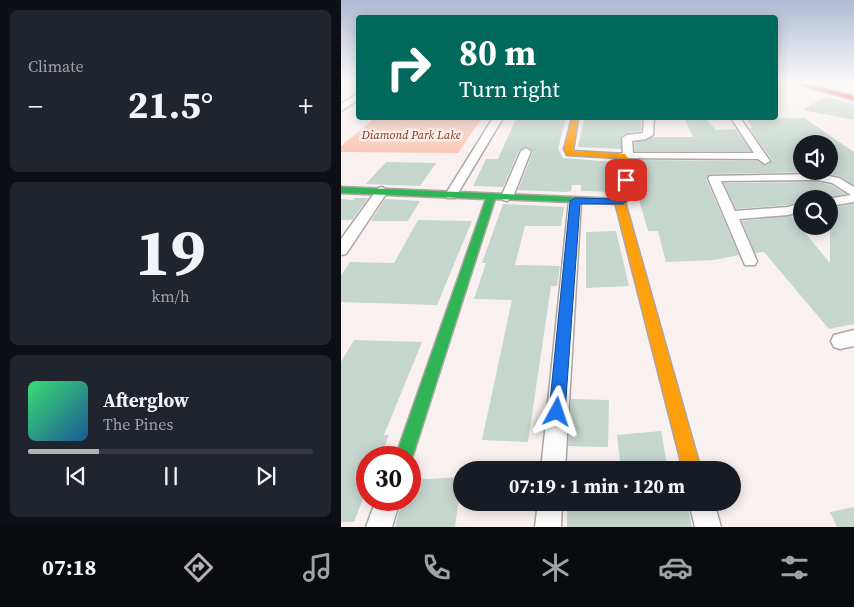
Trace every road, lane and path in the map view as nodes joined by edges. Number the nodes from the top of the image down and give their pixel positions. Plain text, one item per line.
1 (497, 120) edge
2 (575, 120) edge
3 (649, 120) edge
4 (737, 120) edge
5 (526, 152) dead end
6 (625, 156) junction
7 (761, 156) junction
8 (777, 176) junction
9 (341, 190) edge
10 (382, 191) junction
11 (854, 192) edge
12 (451, 195) junction
13 (492, 196) junction
14 (507, 197) junction
15 (854, 198) edge
16 (575, 201) junction
17 (838, 201) edge
18 (620, 202) junction
19 (793, 210) edge
20 (730, 216) junction
21 (341, 250) edge
22 (750, 261) dead end
23 (407, 446) edge
24 (554, 461) edge
25 (690, 461) edge
26 (384, 511) edge
27 (549, 511) edge
28 (704, 511) edge
29 (379, 527) edge
30 (548, 527) edge
31 (708, 527) edge

1 - 12 street
2 - 6 street
3 - 6 street
4 - 7 street
5 - 14 street
6 - 7 street
6 - 18 street
7 - 8 street
8 - 11 street
8 - 20 street
9 - 10 street
10 - 12 street
10 - 21 street
12 - 13 street
13 - 14 street
13 - 23 street
14 - 16 street
15 - 17 street
16 - 18 street
16 - 24 street
18 - 25 street
19 - 20 street
20 - 22 street
26 - 29 street
27 - 30 street
28 - 31 street

